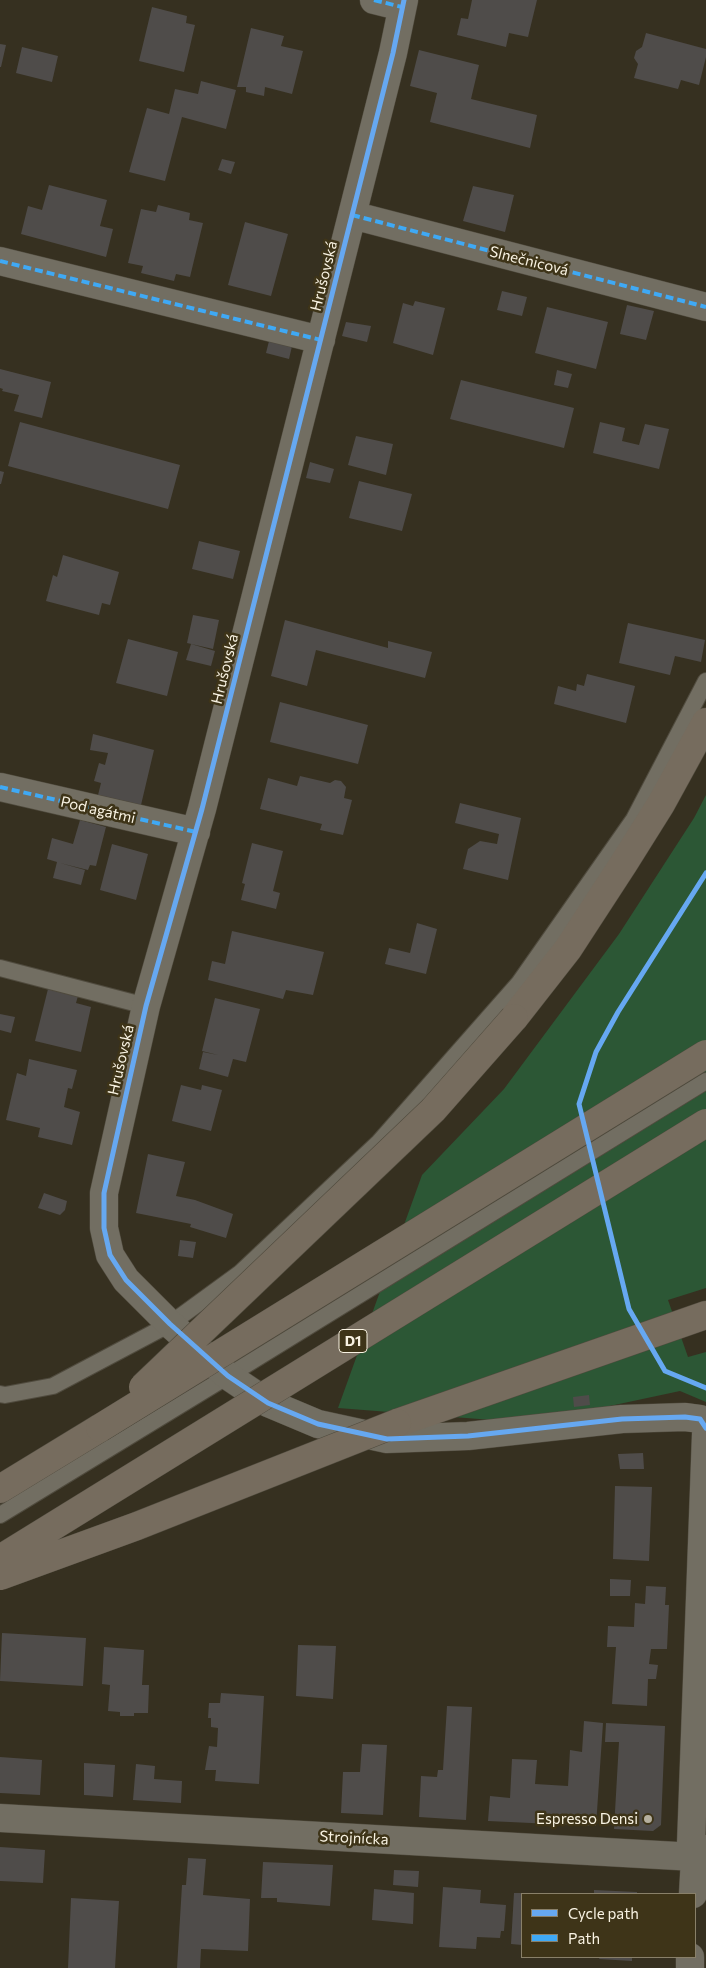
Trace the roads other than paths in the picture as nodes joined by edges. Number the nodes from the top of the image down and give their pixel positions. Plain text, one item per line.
1 (374, 0) edge
2 (403, 4) edge
3 (352, 215) junction
4 (0, 261) edge
5 (706, 307) edge
6 (321, 340) junction
7 (706, 681) edge
8 (706, 722) edge
9 (0, 787) edge
10 (196, 832) junction
11 (0, 968) edge
12 (146, 1006) junction
13 (706, 1054) edge
14 (706, 1081) edge
15 (706, 1123) edge
16 (706, 1316) edge
17 (170, 1324) junction
18 (228, 1376) junction
19 (0, 1394) edge
20 (704, 1424) edge
21 (100, 1428) junction
22 (0, 1489) edge
23 (0, 1515) edge
24 (0, 1559) edge
25 (0, 1576) edge
26 (0, 1818) edge
27 (701, 1853) edge
28 (693, 1893) edge

1 - 2 street
2 - 3 street, Hrušovská
3 - 5 street, Slnečnicová
3 - 6 street, Hrušovská
4 - 6 street
6 - 10 street, Hrušovská
7 - 17 lane
8 - 21 highway, bridge
9 - 10 street, Pod agátmi
10 - 12 street, Hrušovská
11 - 12 lane
12 - 17 street, Hrušovská
13 - 21 highway, bridge
14 - 18 lane
15 - 24 highway, D1, bridge
16 - 25 highway, bridge
17 - 18 street, Hrušovská
17 - 19 lane
18 - 20 street, Hrušovská
18 - 23 lane
20 - 27 street
21 - 22 highway
26 - 27 street, Strojnícka
27 - 28 street

